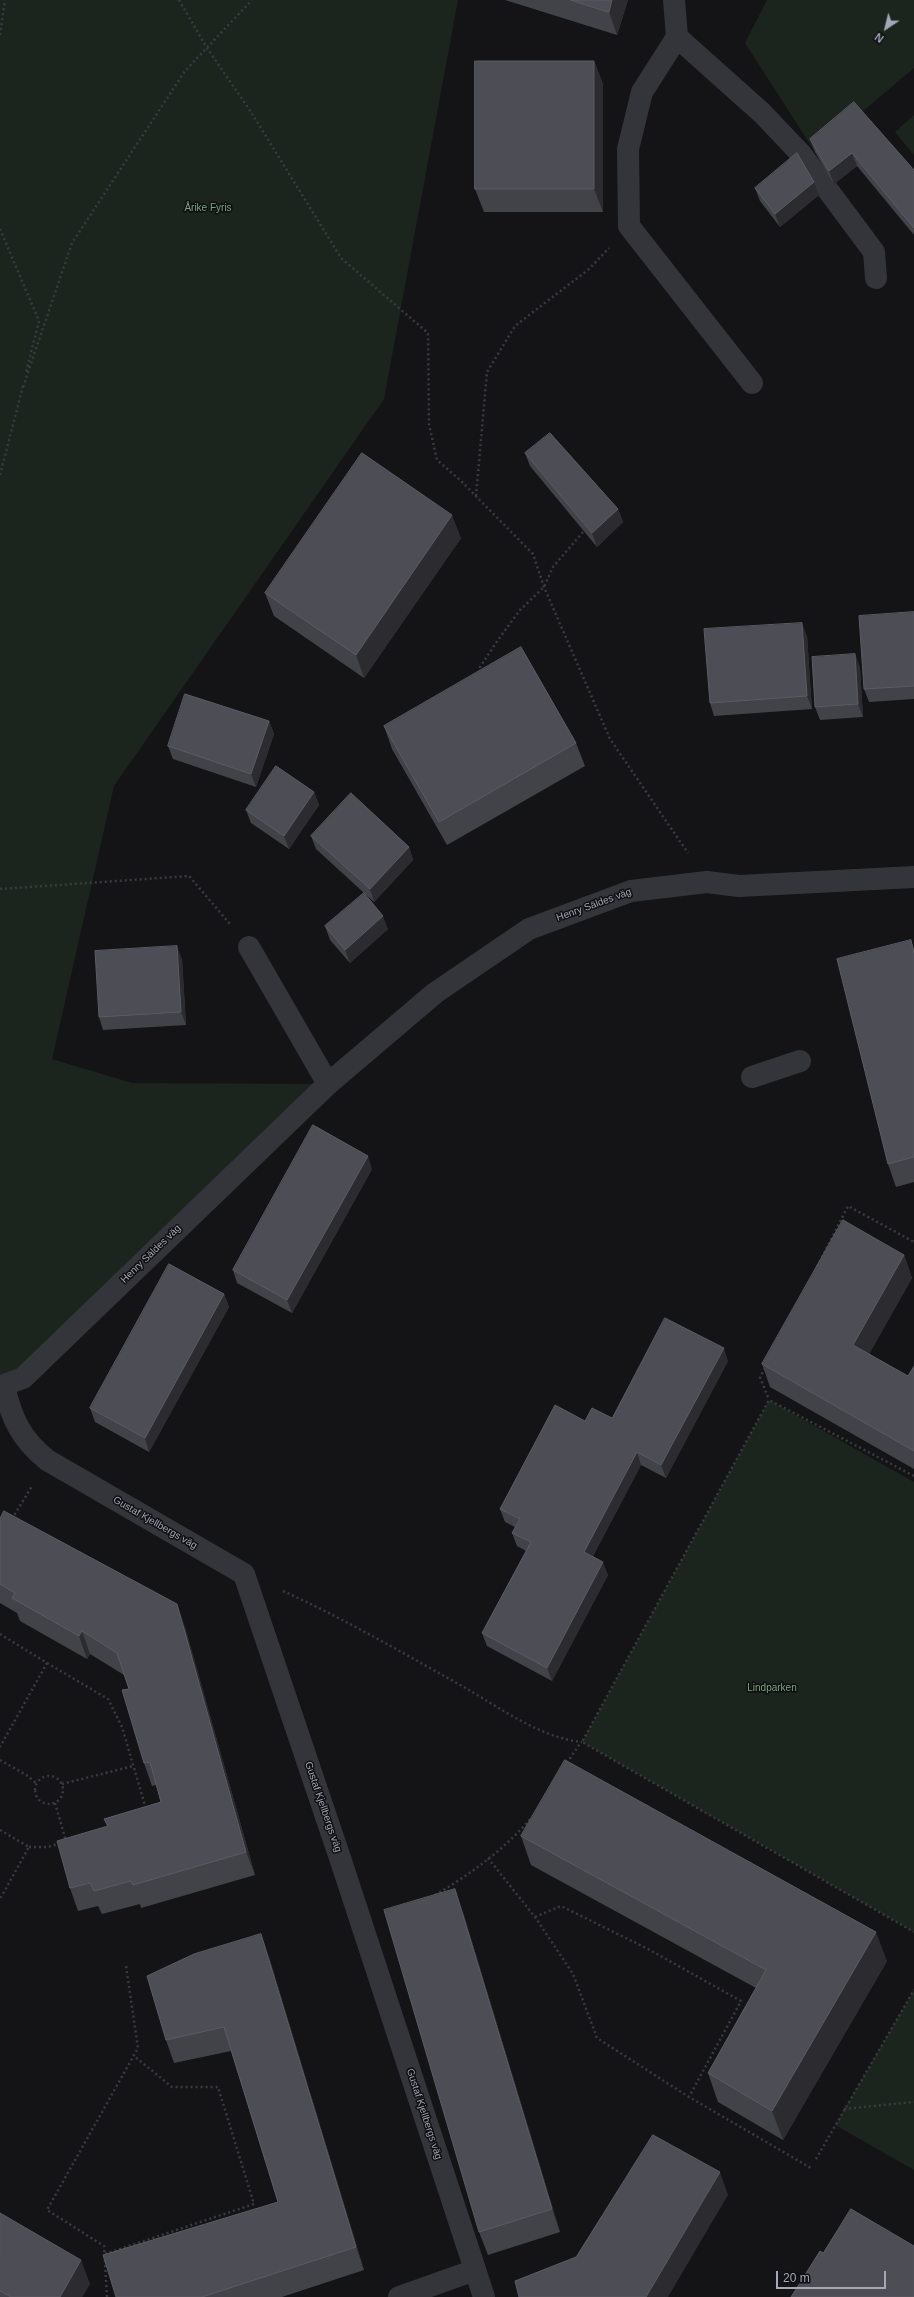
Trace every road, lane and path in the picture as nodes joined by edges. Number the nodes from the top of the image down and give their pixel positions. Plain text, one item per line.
1 (5, 0) edge
2 (179, 0) edge
3 (252, 0) edge
4 (674, 0) edge
5 (0, 35) edge
6 (677, 37) junction
7 (206, 48) junction
8 (629, 226) junction
9 (0, 229) edge
10 (876, 278) dead end
11 (752, 384) dead end
12 (23, 387) junction
13 (0, 475) edge
14 (476, 497) junction
15 (584, 532) edge
16 (544, 587) junction
17 (479, 680) edge
18 (914, 877) edge
19 (707, 882) junction
20 (0, 890) edge
21 (249, 947) joint
22 (800, 1061) dead end
23 (752, 1077) dead end
24 (328, 1084) junction
25 (914, 1242) edge
26 (813, 1275) edge
27 (767, 1364) edge
28 (2, 1386) edge
29 (769, 1400) junction
30 (18, 1429) joint
31 (46, 1460) junction
32 (914, 1476) edge
33 (8, 1525) edge
34 (244, 1574) junction
35 (0, 1634) edge
36 (47, 1663) junction
37 (582, 1742) junction
38 (0, 1747) edge
39 (0, 1760) edge
40 (133, 1766) junction
41 (565, 1766) edge
42 (37, 1784) junction
43 (62, 1784) junction
44 (55, 1803) junction
45 (144, 1814) edge
46 (534, 1815) edge
47 (0, 1830) edge
48 (74, 1840) edge
49 (66, 1841) junction
50 (29, 1847) junction
51 (488, 1858) junction
52 (430, 1898) edge
53 (0, 1899) edge
54 (535, 1917) junction
55 (914, 1932) edge
56 (126, 1966) dead end
57 (914, 1990) edge
58 (134, 2056) junction
59 (689, 2097) junction
60 (914, 2102) edge
61 (844, 2109) junction
62 (816, 2159) dead end
63 (811, 2168) dead end
64 (105, 2254) junction
65 (475, 2270) junction
66 (107, 2297) edge
67 (400, 2297) edge
68 (484, 2297) edge

1 - 5 path
2 - 7 path
3 - 7 path
4 - 6 street
6 - 8 street
6 - 10 street
7 - 12 path
7 - 14 path
8 - 11 street
8 - 14 path
9 - 12 path
12 - 13 path
14 - 16 path
15 - 16 path
16 - 17 path
16 - 19 path
18 - 19 street, Henry Säldes väg
19 - 24 street, Henry Säldes väg
20 - 21 path
21 - 24 street
22 - 23 street
24 - 28 street, Henry Säldes väg
25 - 26 path
27 - 29 path
28 - 30 street, Henry Säldes väg
29 - 32 path
29 - 37 path
30 - 31 street, Gustaf Kjellbergs väg
31 - 33 path
31 - 34 street, Gustaf Kjellbergs väg
34 - 37 path
34 - 65 street, Gustaf Kjellbergs väg
35 - 36 path
36 - 38 path
36 - 40 path
37 - 41 path
37 - 55 path
39 - 42 path
40 - 43 path
40 - 45 path
42 - 43 path
42 - 44 path
43 - 44 path
44 - 49 path
46 - 51 path
47 - 50 path
48 - 49 path
49 - 50 path
50 - 53 path
51 - 52 path
51 - 54 path
54 - 59 path
54 - 59 path
56 - 58 path
57 - 61 path
58 - 64 path
58 - 64 path
59 - 63 path
60 - 61 path
61 - 62 path
64 - 66 path
65 - 67 street
65 - 68 street, Gustaf Kjellbergs väg

